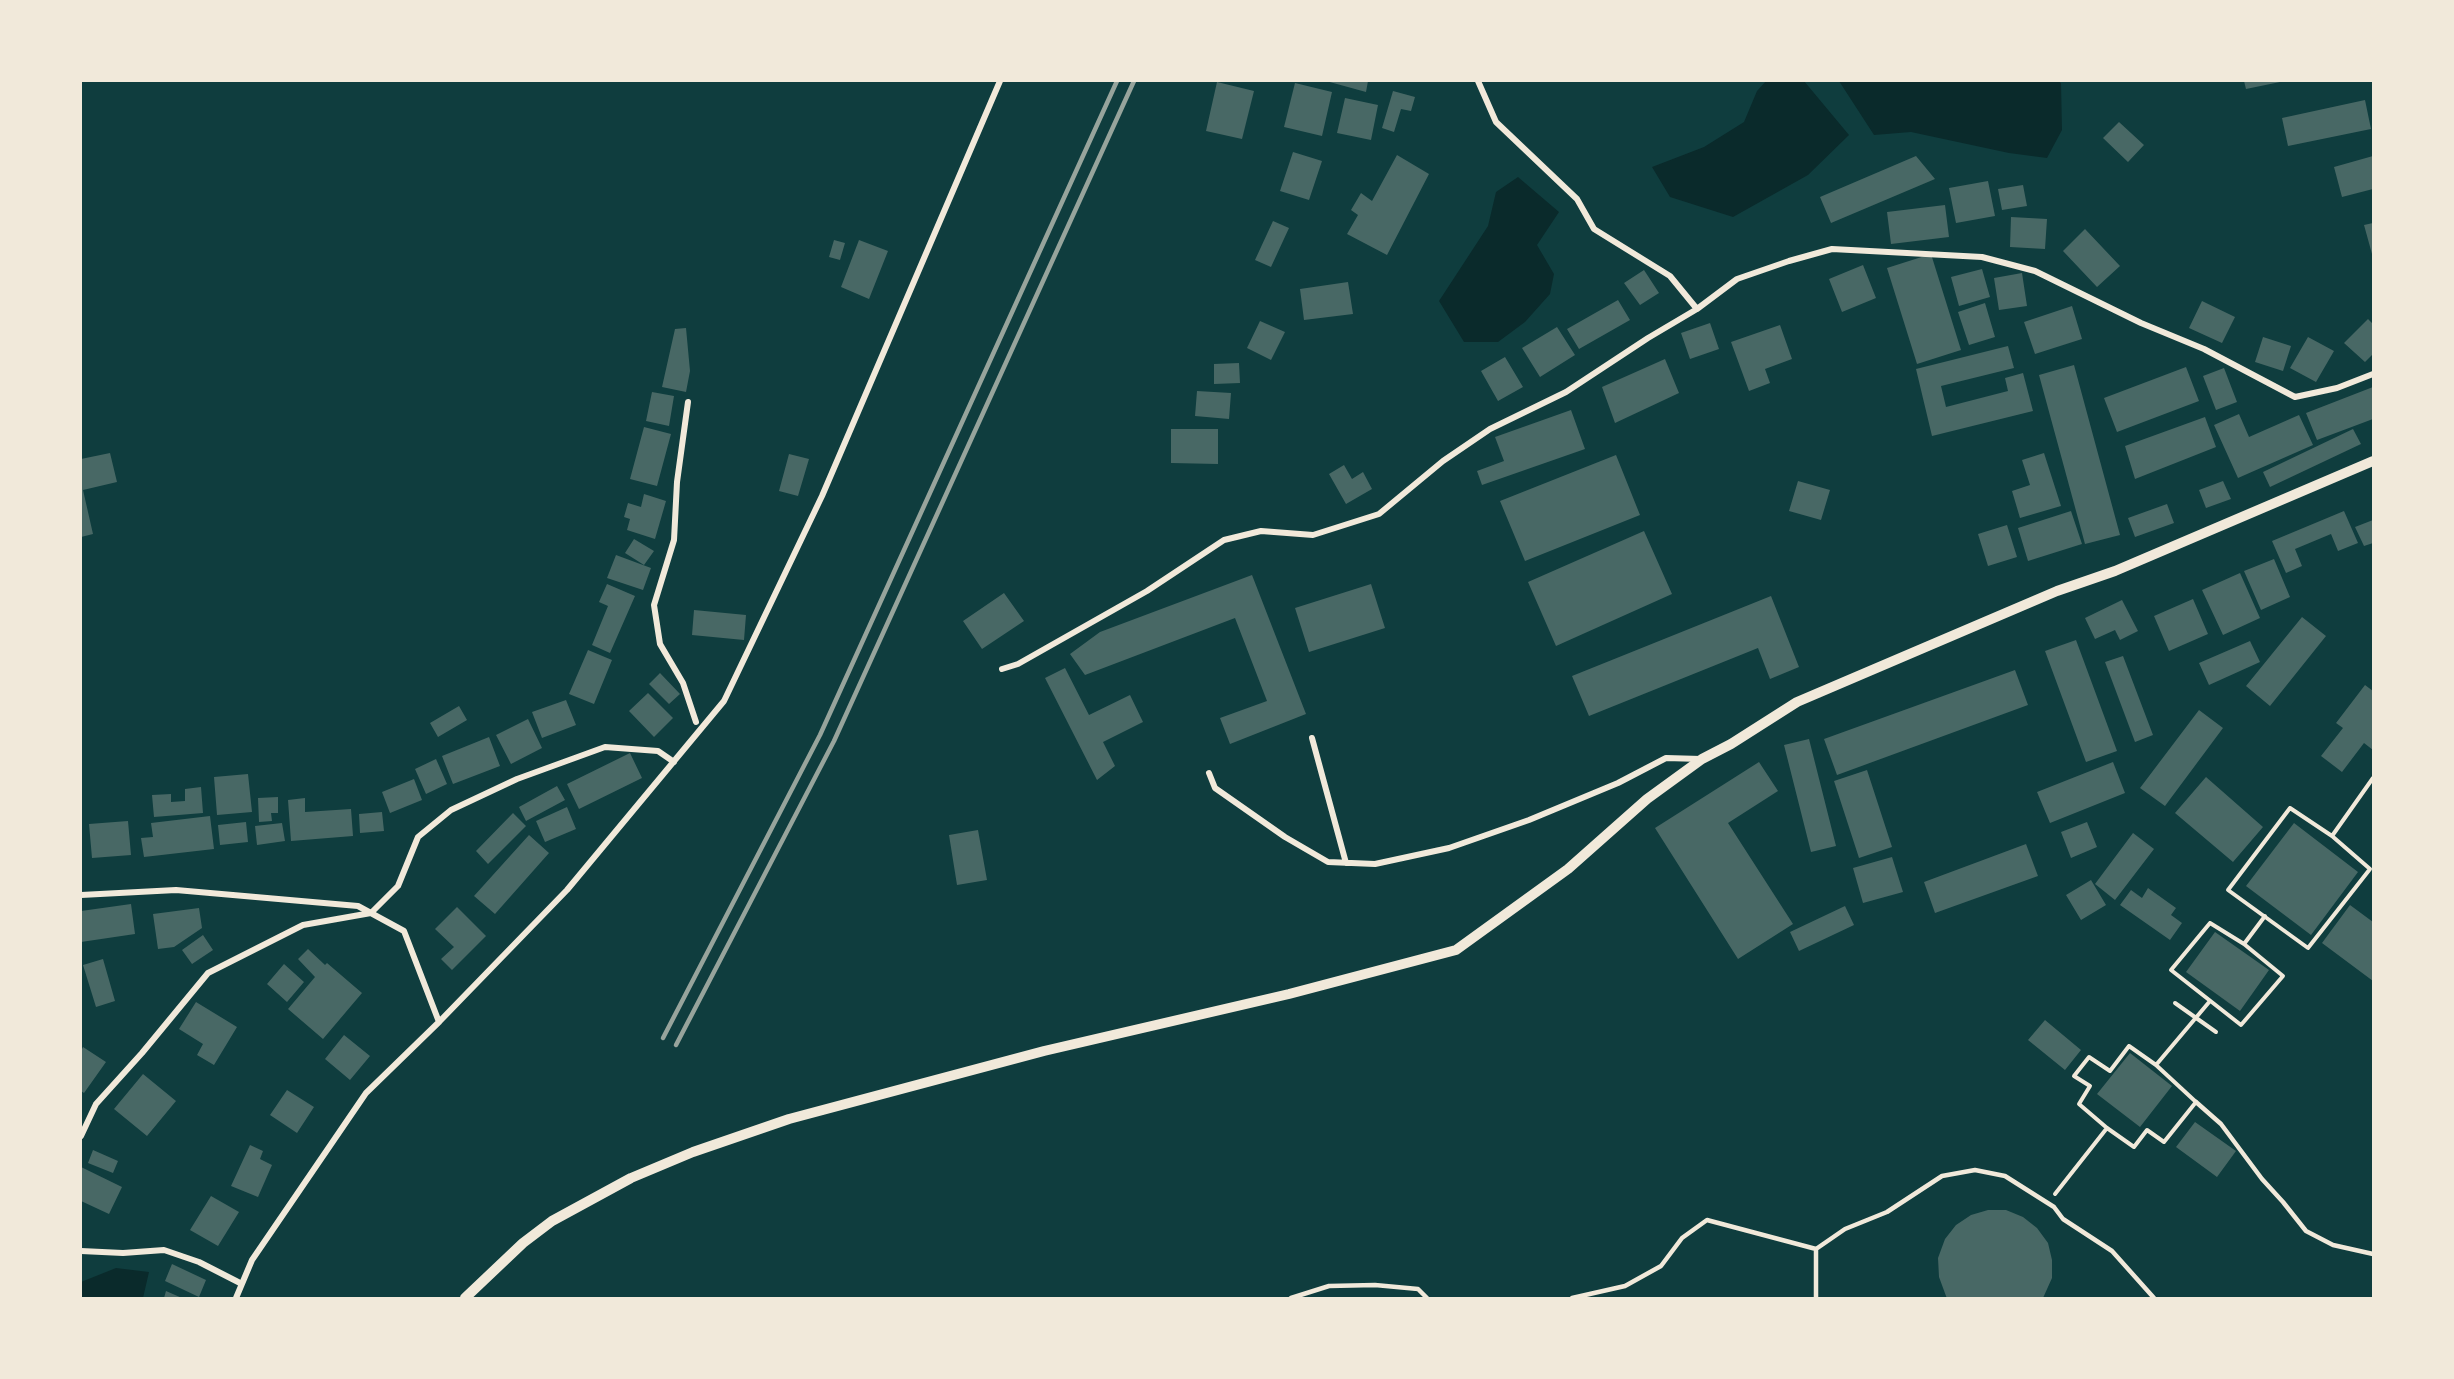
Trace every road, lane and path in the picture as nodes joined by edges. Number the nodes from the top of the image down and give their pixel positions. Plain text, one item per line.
1 (1000, 81) edge
2 (1478, 81) edge
3 (1697, 309) junction
4 (2373, 374) edge
5 (688, 402) dead end
6 (2373, 461) edge
7 (1002, 669) dead end
8 (696, 722) dead end
9 (1312, 738) dead end
10 (1702, 759) junction
11 (674, 762) junction
12 (1209, 773) dead end
13 (2373, 778) edge
14 (2332, 836) junction
15 (1346, 863) junction
16 (81, 895) edge
17 (371, 913) junction
18 (2265, 916) junction
19 (2244, 944) junction
20 (2210, 1001) junction
21 (2175, 1003) dead end
22 (2195, 1017) junction
23 (439, 1023) junction
24 (2216, 1032) dead end
25 (2156, 1065) junction
26 (2196, 1102) junction
27 (2107, 1128) junction
28 (81, 1136) edge
29 (2048, 1203) junction
30 (1816, 1249) junction
31 (81, 1251) edge
32 (2373, 1254) edge
33 (242, 1284) junction
34 (236, 1298) edge
35 (465, 1298) edge
36 (1291, 1298) edge
37 (1427, 1298) edge
38 (1572, 1298) edge
39 (1816, 1298) edge
40 (2154, 1298) edge

1 - 11 street
2 - 3 street
3 - 4 street
3 - 7 street
5 - 8 street
6 - 10 street
9 - 15 street
10 - 15 street
10 - 35 street
11 - 17 street
11 - 23 street
12 - 15 street
13 - 14 path
14 - 18 path
14 - 18 path
16 - 17 street
17 - 23 street
17 - 28 street
18 - 19 path
19 - 20 path
19 - 20 path
20 - 22 path
21 - 22 path
22 - 24 path
22 - 25 path
23 - 33 street
25 - 26 path
25 - 27 path
26 - 27 path
26 - 32 lane
27 - 29 path
29 - 30 lane
29 - 40 lane
30 - 38 lane
30 - 39 lane
31 - 33 street
33 - 34 street
36 - 37 lane

